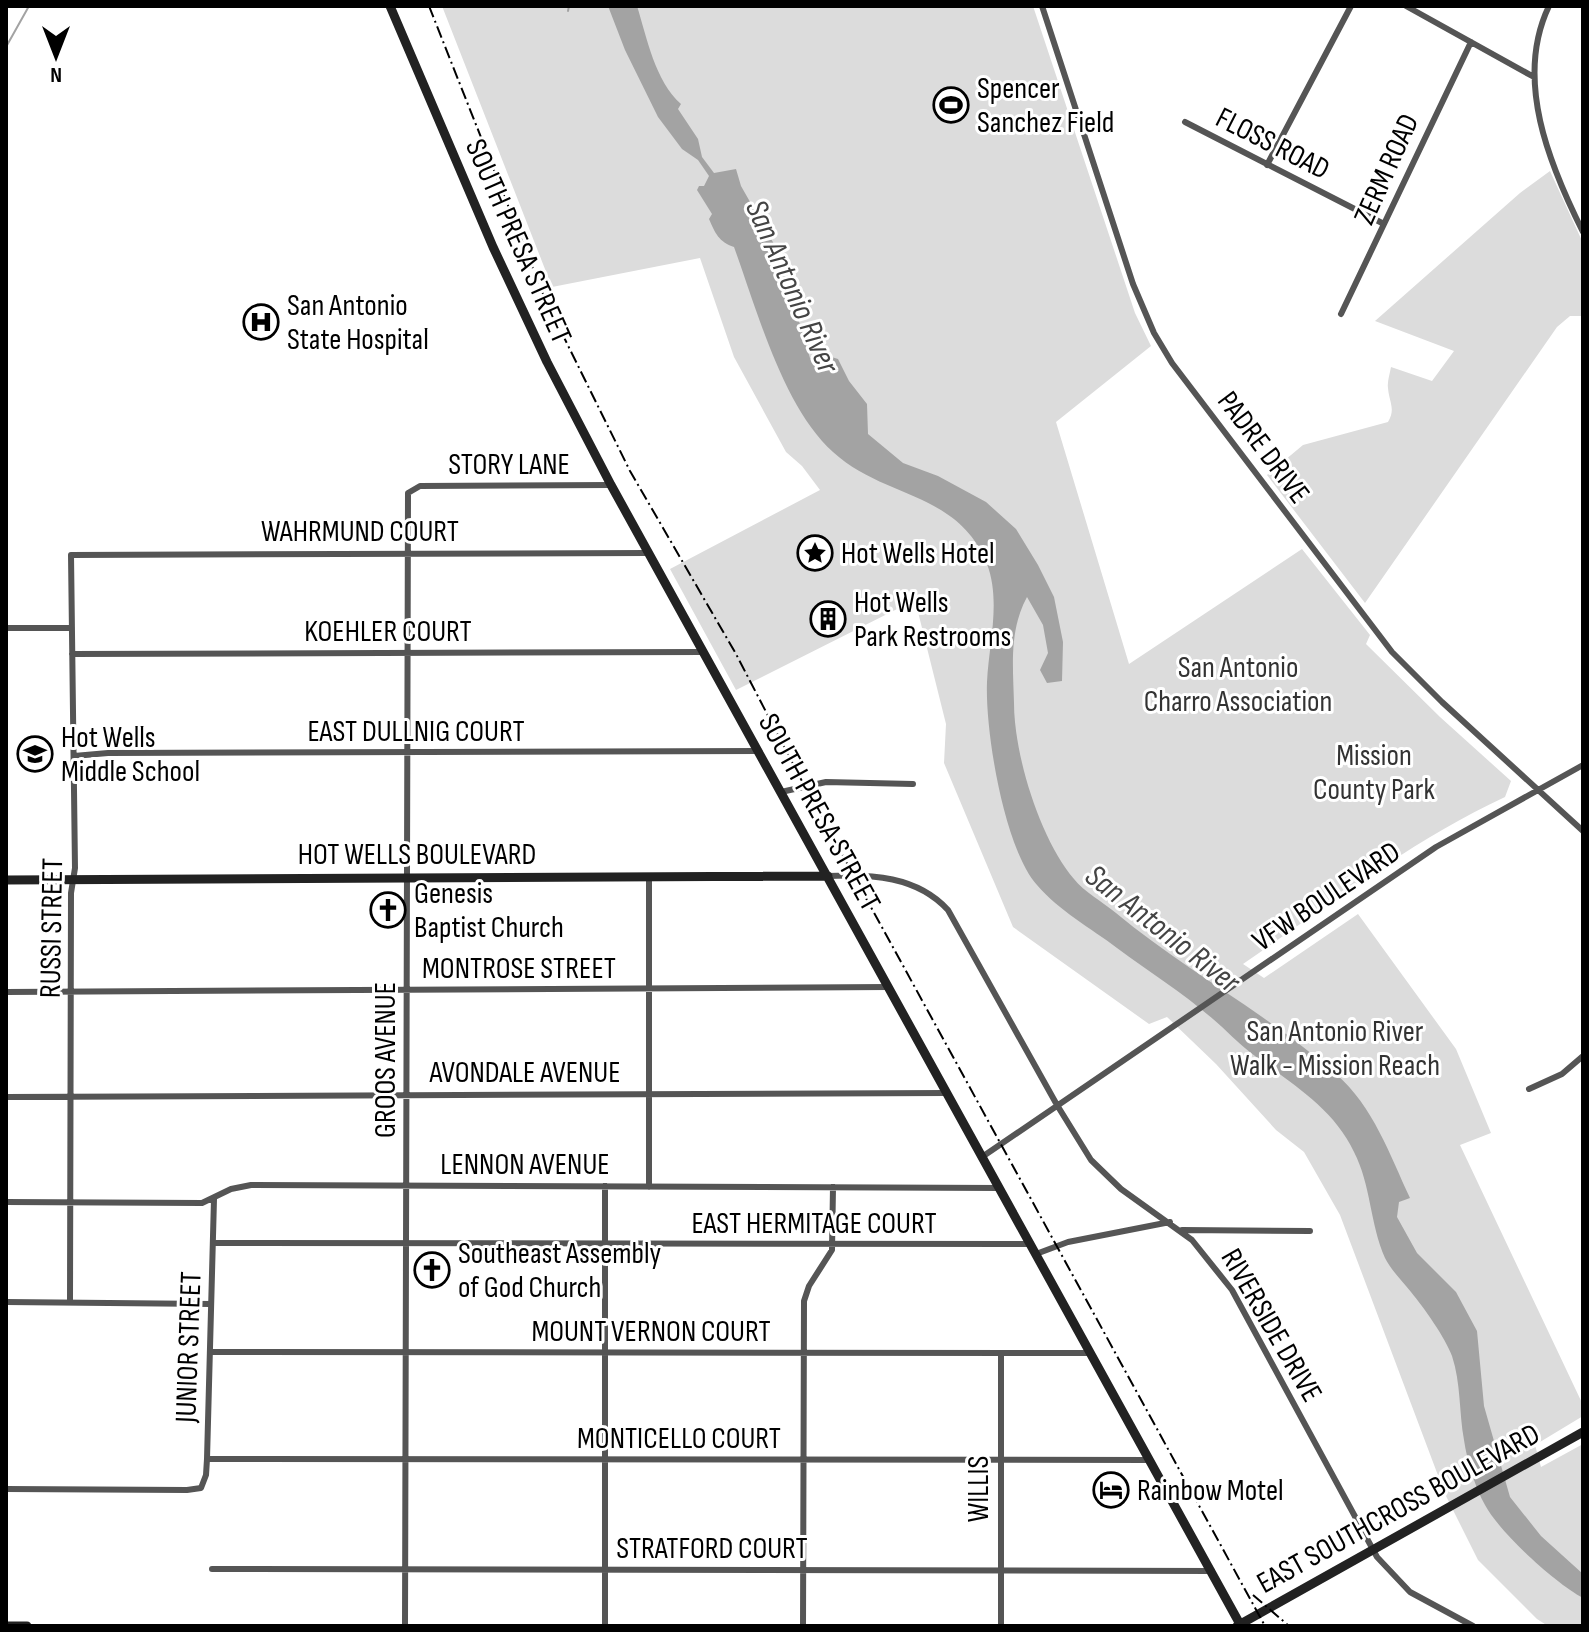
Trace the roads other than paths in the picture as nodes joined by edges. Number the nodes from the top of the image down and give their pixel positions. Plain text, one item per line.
1 (390, 6) edge
2 (1042, 6) edge
3 (1351, 6) edge
4 (1406, 6) edge
5 (1549, 6) edge
6 (1471, 42) junction
7 (1534, 77) junction
8 (1185, 122) dead end
9 (1267, 165) junction
10 (1384, 224) junction
11 (1583, 232) edge
12 (1341, 314) dead end
13 (611, 485) junction
14 (408, 493) joint
15 (408, 553) junction
16 (648, 553) junction
17 (71, 555) joint
18 (6, 628) edge
19 (71, 628) junction
20 (408, 652) junction
21 (704, 652) junction
22 (72, 654) junction
23 (759, 751) junction
24 (408, 753) junction
25 (74, 756) junction
26 (1583, 765) edge
27 (913, 784) dead end
28 (1538, 789) junction
29 (781, 792) junction
30 (1583, 831) edge
31 (828, 876) junction
32 (649, 877) junction
33 (407, 878) junction
34 (6, 880) edge
35 (73, 880) junction
36 (889, 987) junction
37 (649, 989) junction
38 (407, 990) junction
39 (6, 992) edge
40 (71, 992) junction
41 (1583, 1056) edge
42 (1529, 1089) dead end
43 (947, 1093) junction
44 (407, 1094) junction
45 (649, 1094) junction
46 (71, 1096) junction
47 (6, 1097) edge
48 (1057, 1105) junction
49 (982, 1157) junction
50 (406, 1185) junction
51 (605, 1186) junction
52 (649, 1187) junction
53 (833, 1187) junction
54 (1000, 1188) junction
55 (214, 1199) junction
56 (6, 1202) edge
57 (71, 1202) junction
58 (1170, 1222) junction
59 (1181, 1230) junction
60 (1310, 1231) dead end
61 (213, 1243) junction
62 (406, 1244) junction
63 (605, 1244) junction
64 (832, 1244) junction
65 (1031, 1244) junction
66 (1036, 1254) junction
67 (6, 1302) edge
68 (70, 1302) junction
69 (211, 1304) junction
70 (210, 1352) junction
71 (406, 1352) junction
72 (605, 1352) junction
73 (802, 1353) junction
74 (1001, 1353) junction
75 (1091, 1353) junction
76 (1583, 1432) edge
77 (207, 1459) junction
78 (406, 1460) junction
79 (802, 1460) junction
80 (1150, 1460) junction
81 (605, 1461) junction
82 (1000, 1461) junction
83 (6, 1489) edge
84 (1372, 1549) junction
85 (212, 1569) dead end
86 (605, 1570) junction
87 (803, 1570) junction
88 (1000, 1570) junction
89 (405, 1571) junction
90 (1212, 1571) junction
91 (1239, 1625) edge
92 (6, 1626) edge
93 (27, 1626) edge
94 (405, 1626) edge
95 (605, 1626) edge
96 (803, 1626) edge
97 (1001, 1626) edge
98 (1473, 1626) edge

1 - 13 main road, SOUTH PRESA STREET
2 - 28 street, PADRE DRIVE
3 - 9 street
4 - 6 street
5 - 7 street
6 - 7 street
6 - 10 street, ZERM ROAD
7 - 11 street
8 - 9 street, FLOSS ROAD
9 - 10 street, FLOSS ROAD
10 - 12 street, ZERM ROAD
13 - 14 street, STORY LANE
13 - 16 main road, SOUTH PRESA STREET
14 - 15 street, GROOS AVENUE
15 - 16 street, WAHRMUND COURT
15 - 17 street, WAHRMUND COURT
15 - 20 street, GROOS AVENUE
16 - 21 main road, SOUTH PRESA STREET
17 - 19 street, RUSSI STREET
18 - 19 street
19 - 22 street, RUSSI STREET
20 - 21 street, KOEHLER COURT
20 - 22 street, KOEHLER COURT
20 - 24 street, GROOS AVENUE
21 - 23 main road, SOUTH PRESA STREET
22 - 25 street, RUSSI STREET
23 - 24 street, EAST DULLNIG COURT
23 - 29 main road, SOUTH PRESA STREET
24 - 25 street, EAST DULLNIG COURT
24 - 33 street, GROOS AVENUE
25 - 35 street, RUSSI STREET
26 - 28 street, VFW BOULEVARD
27 - 29 street
28 - 30 street, PADRE DRIVE
28 - 48 street, VFW BOULEVARD
29 - 31 main road, SOUTH PRESA STREET
31 - 32 main road, HOT WELLS BOULEVARD
31 - 36 main road, SOUTH PRESA STREET
31 - 48 street, RIVERSIDE DRIVE
32 - 33 main road, HOT WELLS BOULEVARD
32 - 37 street
33 - 35 main road, HOT WELLS BOULEVARD
33 - 38 street, GROOS AVENUE
34 - 35 main road, HOT WELLS BOULEVARD
35 - 40 street, RUSSI STREET
36 - 37 street, MONTROSE STREET
36 - 43 main road, SOUTH PRESA STREET
37 - 38 street, MONTROSE STREET
37 - 45 street
38 - 40 street, MONTROSE STREET
38 - 44 street, GROOS AVENUE
39 - 40 street, MONTROSE STREET
40 - 46 street, RUSSI STREET
41 - 42 street
43 - 45 street, AVONDALE AVENUE
43 - 49 main road, SOUTH PRESA STREET
44 - 45 street, AVONDALE AVENUE
44 - 46 street, AVONDALE AVENUE
44 - 50 street, GROOS AVENUE
45 - 52 street
46 - 47 street, AVONDALE AVENUE
46 - 57 street, RUSSI STREET
48 - 49 street, VFW BOULEVARD
48 - 58 street, RIVERSIDE DRIVE
49 - 54 main road, SOUTH PRESA STREET
50 - 51 street, LENNON AVENUE
50 - 55 street, LENNON AVENUE
50 - 62 street, GROOS AVENUE
51 - 52 street, LENNON AVENUE
51 - 63 street
52 - 53 street, LENNON AVENUE
53 - 54 street, LENNON AVENUE
53 - 64 street
54 - 65 main road, SOUTH PRESA STREET
55 - 57 street, LENNON AVENUE
55 - 61 street, JUNIOR STREET
56 - 57 street, LENNON AVENUE
57 - 68 street, RUSSI STREET
58 - 59 street, RIVERSIDE DRIVE
58 - 66 street
59 - 60 street
59 - 84 street, RIVERSIDE DRIVE
61 - 62 street, EAST HERMITAGE COURT
61 - 69 street, JUNIOR STREET
62 - 63 street, EAST HERMITAGE COURT
62 - 71 street, GROOS AVENUE
63 - 64 street, EAST HERMITAGE COURT
63 - 72 street
64 - 65 street, EAST HERMITAGE COURT
64 - 73 street
65 - 66 main road, SOUTH PRESA STREET
66 - 75 main road, SOUTH PRESA STREET
67 - 68 street
68 - 69 street
69 - 70 street, JUNIOR STREET
70 - 71 street, MOUNT VERNON COURT
70 - 77 street, JUNIOR STREET
71 - 72 street, MOUNT VERNON COURT
71 - 78 street, GROOS AVENUE
72 - 73 street, MOUNT VERNON COURT
72 - 81 street
73 - 74 street, MOUNT VERNON COURT
73 - 79 street
74 - 75 street, MOUNT VERNON COURT
74 - 82 street, WILLIS
75 - 80 main road, SOUTH PRESA STREET
76 - 84 main road, EAST SOUTHCROSS BOULEVARD
77 - 78 street, MONTICELLO COURT
77 - 83 street, JUNIOR STREET
78 - 81 street, MONTICELLO COURT
78 - 89 street, GROOS AVENUE
79 - 81 street, MONTICELLO COURT
79 - 82 street, MONTICELLO COURT
79 - 87 street
80 - 82 street, MONTICELLO COURT
80 - 90 main road, SOUTH PRESA STREET
81 - 86 street
82 - 88 street, WILLIS
84 - 91 main road, EAST SOUTHCROSS BOULEVARD
84 - 98 street, RIVERSIDE DRIVE
85 - 89 street, STRATFORD COURT
86 - 87 street, STRATFORD COURT
86 - 89 street, STRATFORD COURT
86 - 95 street
87 - 88 street, STRATFORD COURT
87 - 96 street
88 - 90 street, STRATFORD COURT
88 - 97 street, WILLIS
89 - 94 street, GROOS AVENUE
90 - 91 main road, SOUTH PRESA STREET
92 - 93 main road

